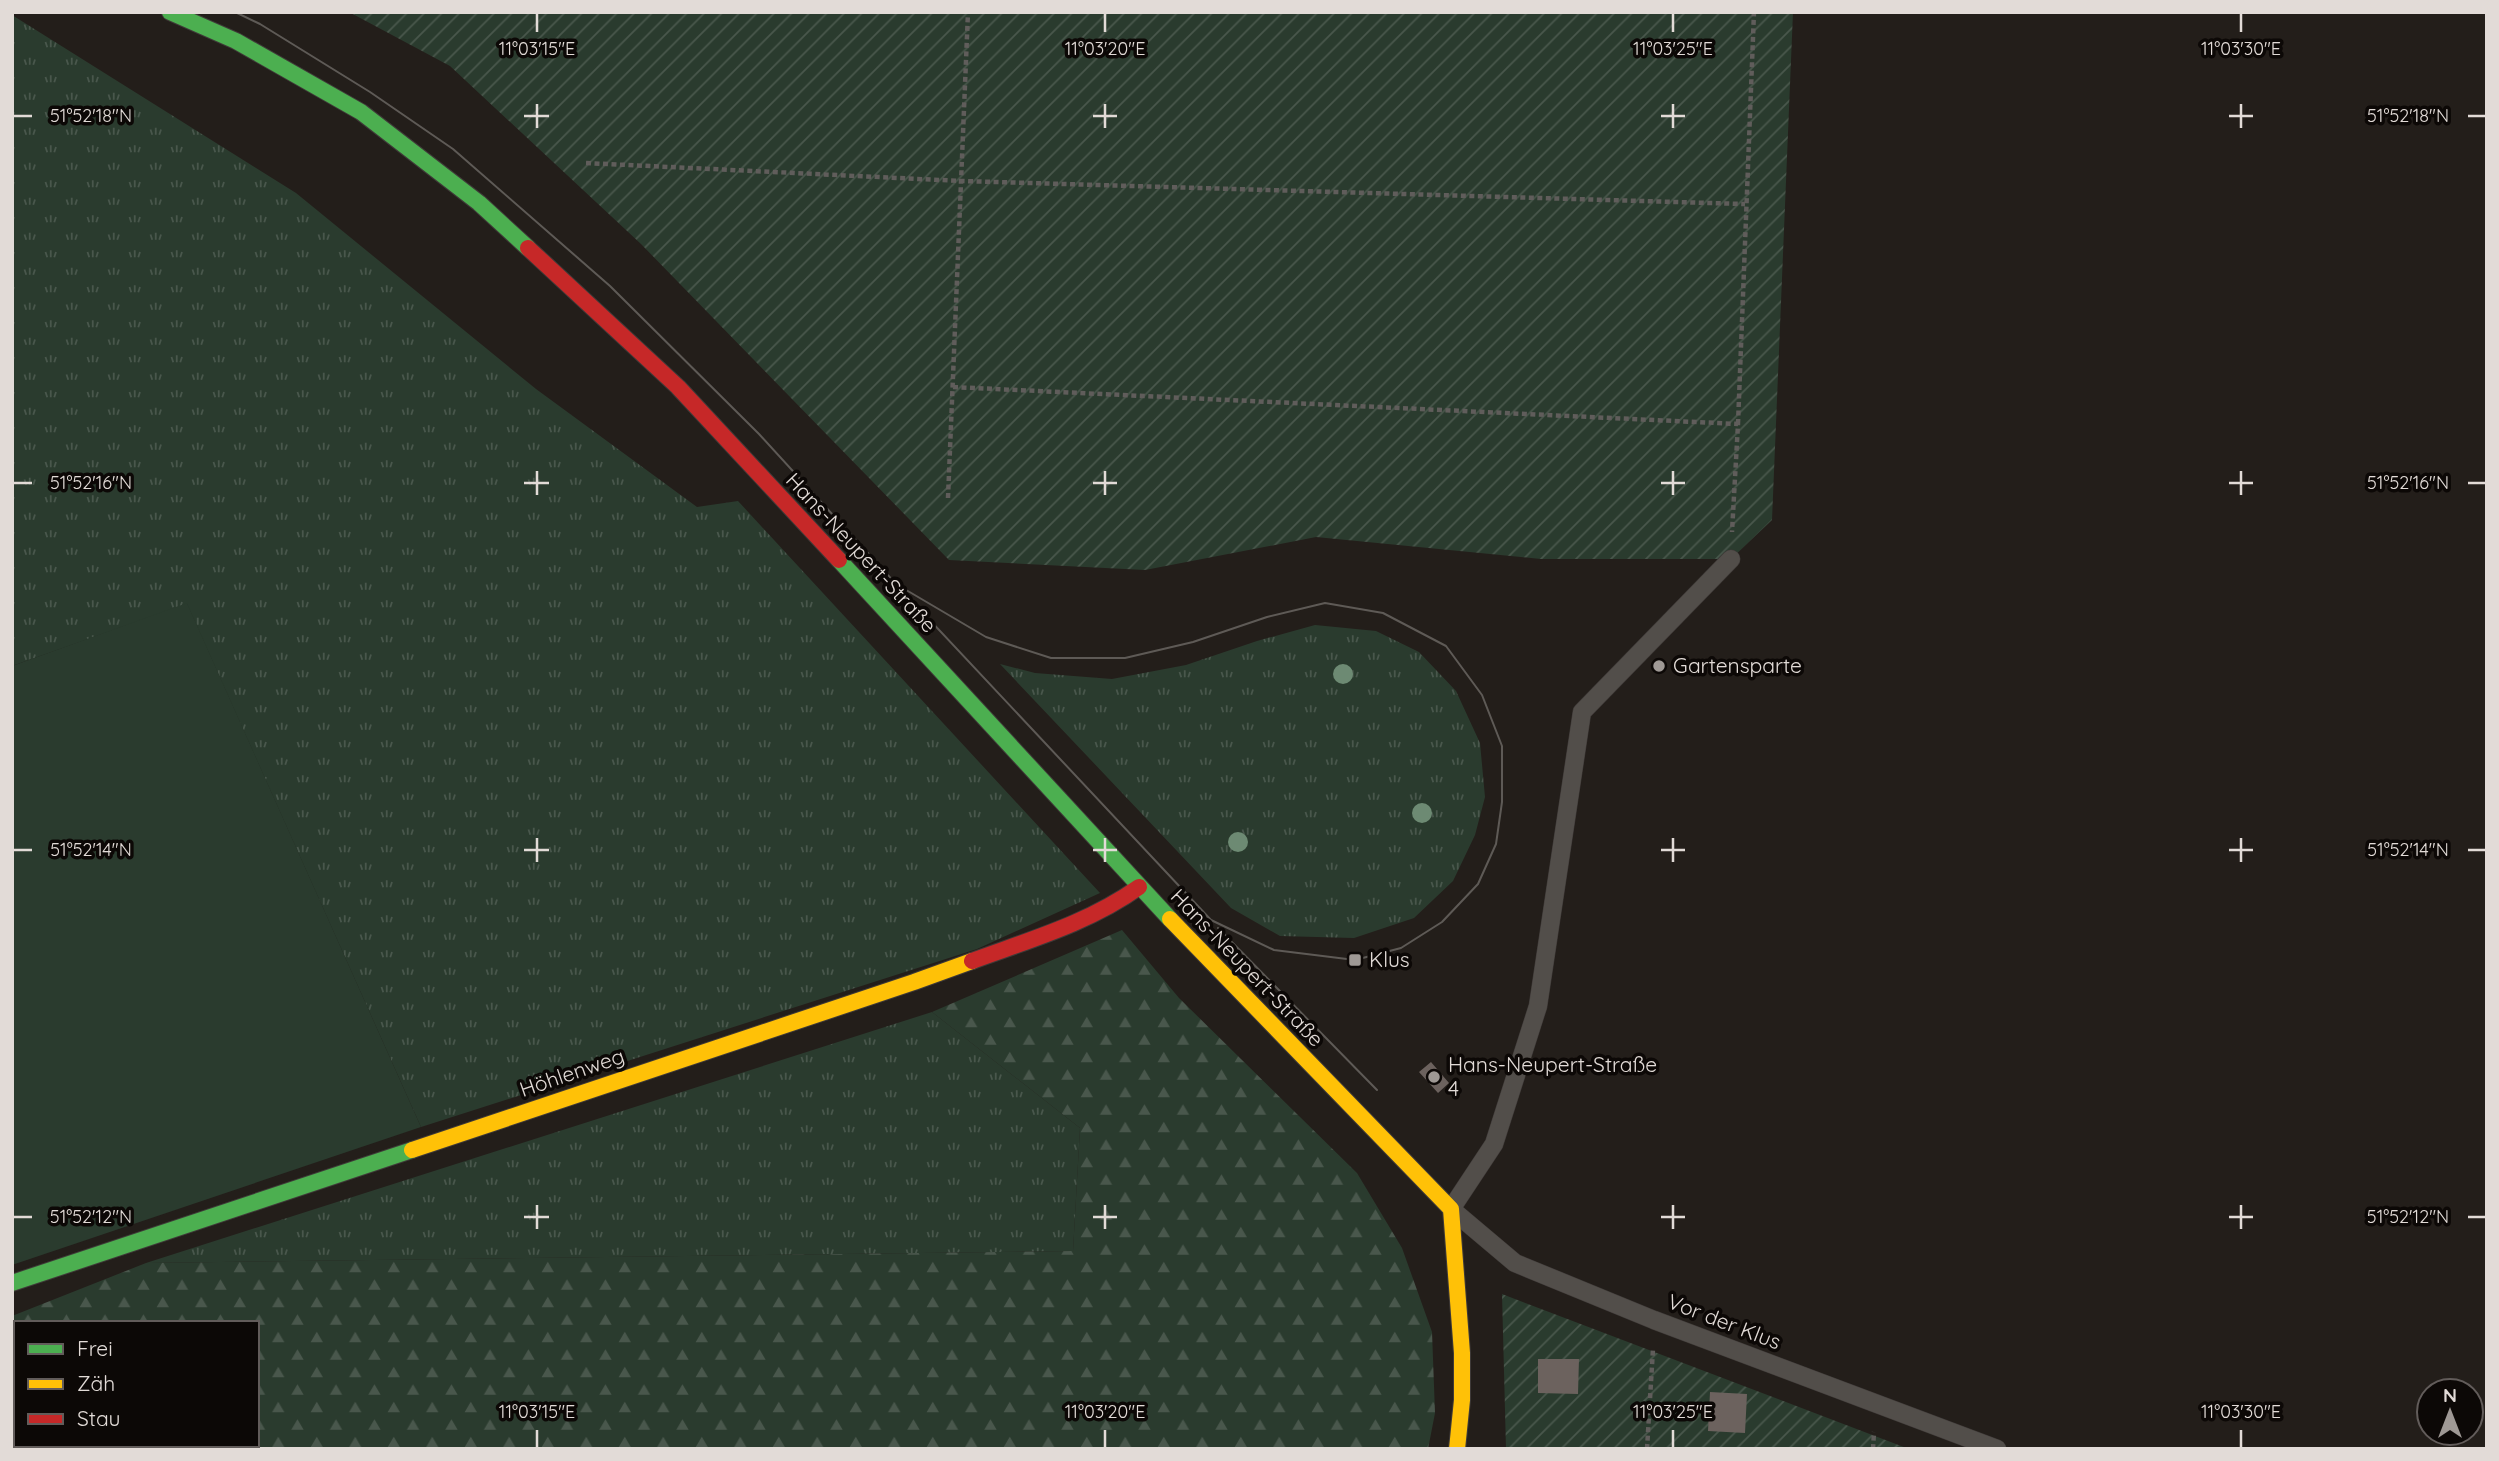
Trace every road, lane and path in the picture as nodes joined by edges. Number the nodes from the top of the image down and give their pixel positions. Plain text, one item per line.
1 (170, 12) edge
2 (968, 12) edge
3 (1754, 12) edge
4 (586, 163) dead end
5 (961, 181) junction
6 (1745, 204) junction
7 (953, 387) junction
8 (1738, 424) junction
9 (948, 498) dead end
10 (1731, 559) joint
11 (1139, 887) junction
12 (1451, 1209) junction
13 (12, 1283) edge
14 (1654, 1320) junction
15 (1457, 1449) edge
16 (1647, 1449) edge
17 (1997, 1449) edge

1 - 11 street, Hans-Neupert-Straße
2 - 5 path
3 - 6 path
4 - 5 path
5 - 6 path
5 - 7 path
6 - 8 path
7 - 8 path
7 - 9 path
8 - 10 path
10 - 12 lane
11 - 12 street, Hans-Neupert-Straße
11 - 13 street, Höhlenweg
12 - 14 lane, Vor der Klus
12 - 15 street
14 - 16 path
14 - 17 lane, Vor der Klus

